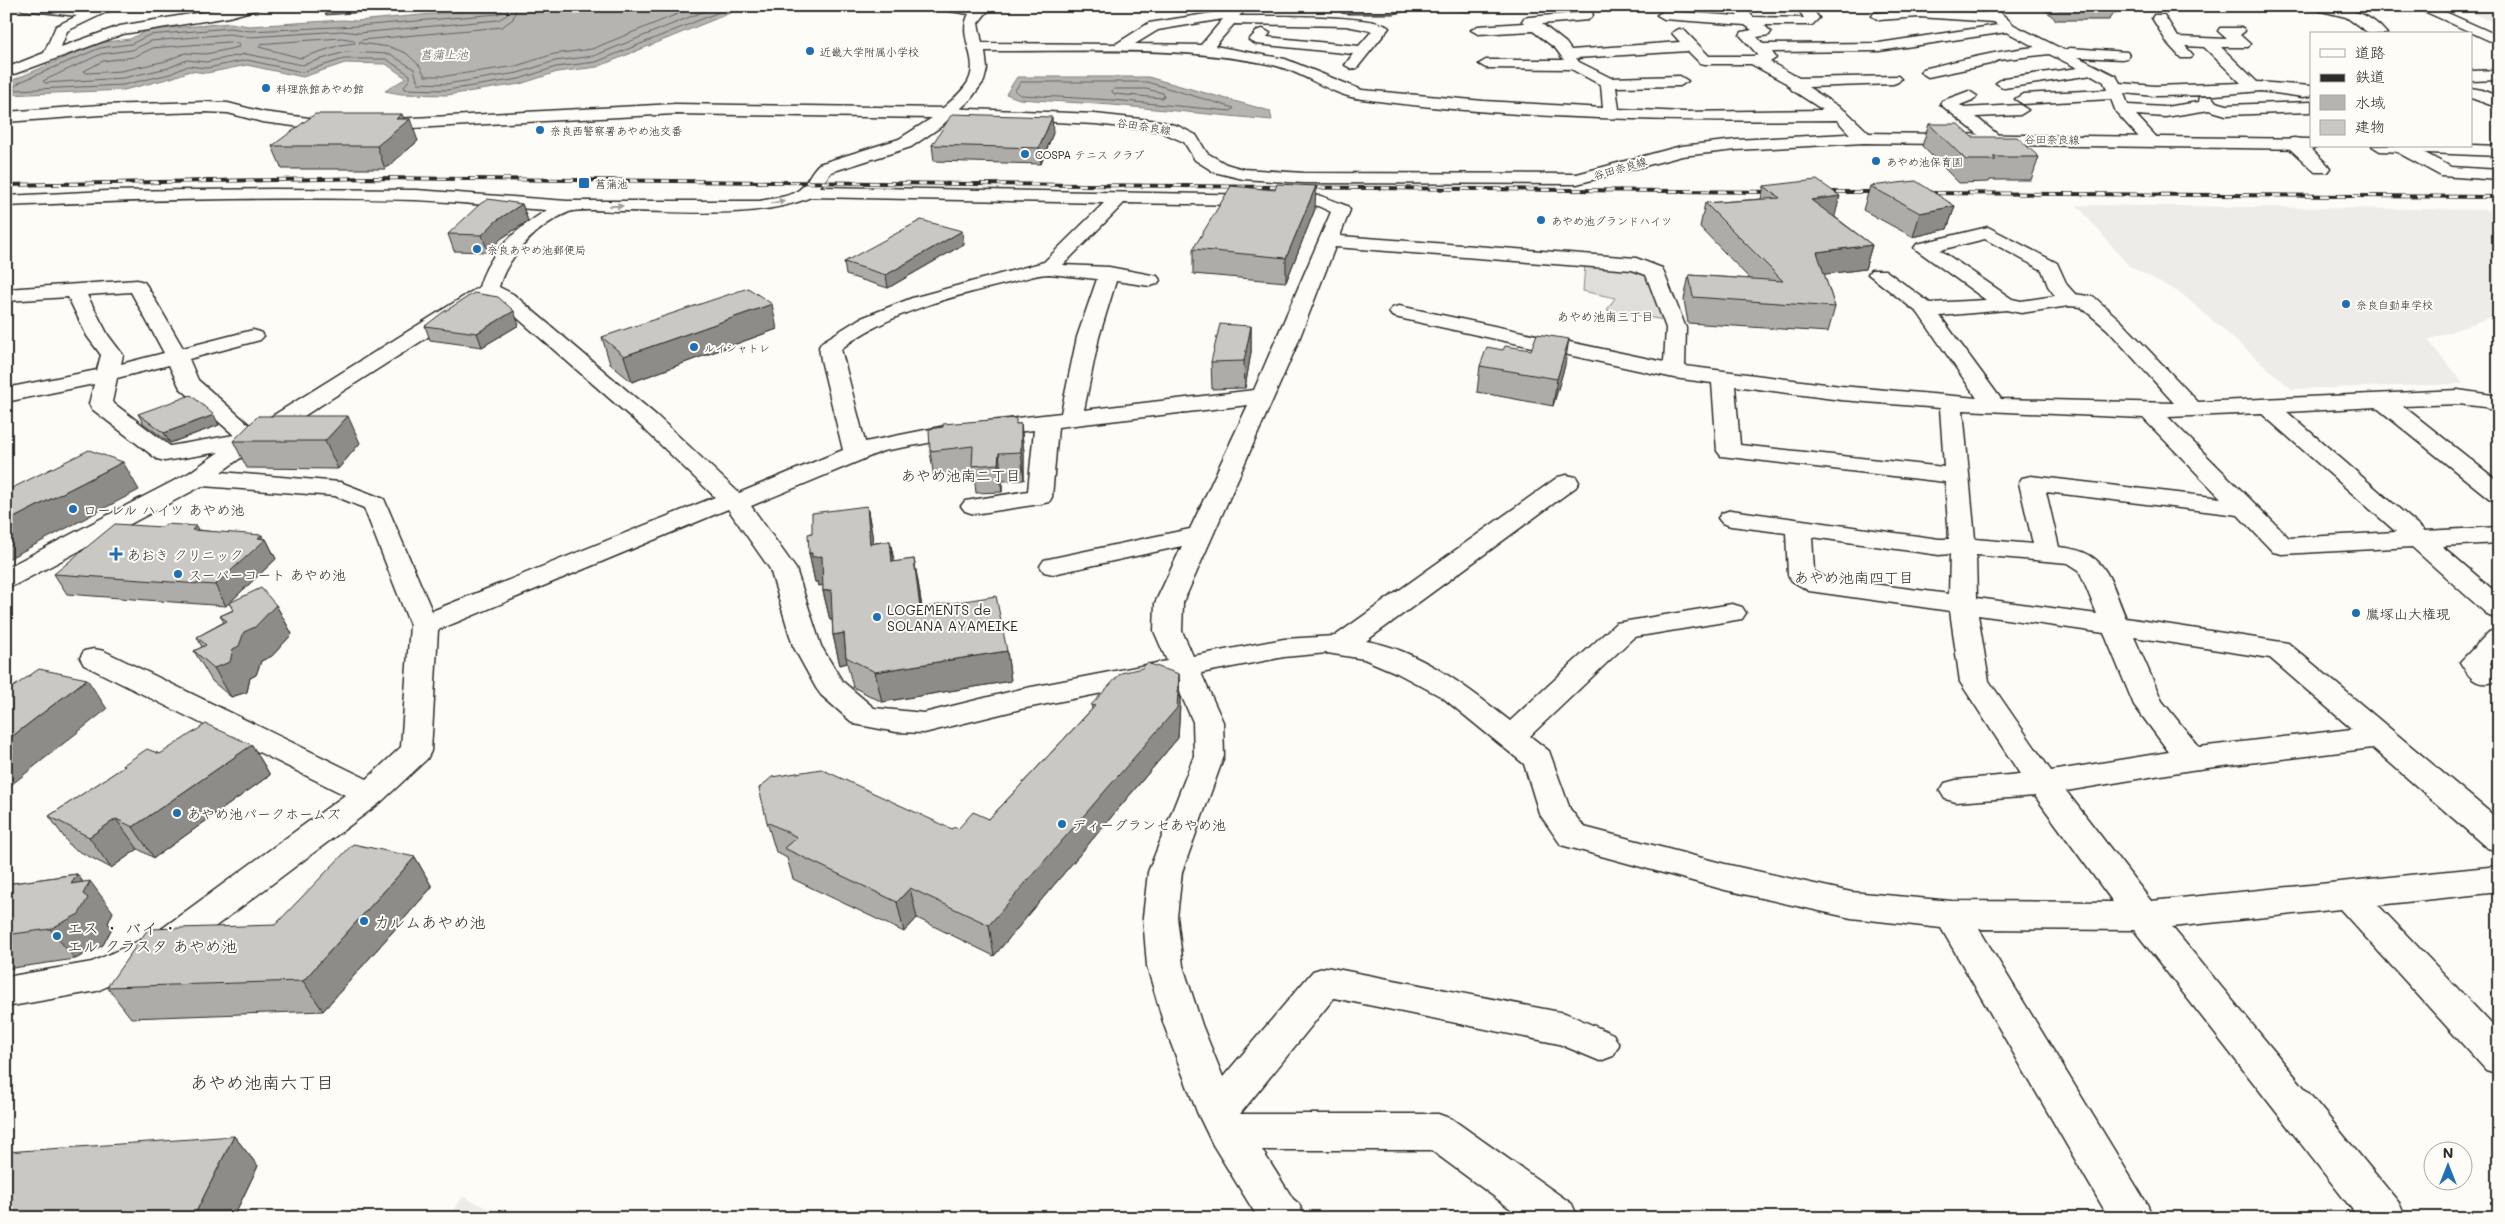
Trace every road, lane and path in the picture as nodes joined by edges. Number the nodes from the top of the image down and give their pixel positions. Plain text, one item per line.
1 (24, 6) edge
2 (112, 6) edge
3 (253, 6) edge
4 (943, 6) edge
5 (1406, 6) edge
6 (1455, 6) edge
7 (1582, 6) edge
8 (1737, 6) edge
9 (1803, 6) edge
10 (1985, 6) edge
11 (2318, 6) edge
12 (2420, 6) edge
13 (2445, 6) edge
14 (1242, 7) edge
15 (982, 8) edge
16 (1474, 11) edge
17 (1518, 11) dead end
18 (1661, 11) edge
19 (91, 14) junction
20 (1879, 16) dead end
21 (1996, 18) junction
22 (2160, 18) dead end
23 (1275, 21) junction
24 (1749, 21) junction
25 (1532, 24) junction
26 (2010, 28) junction
27 (2499, 29) edge
28 (1478, 30) junction
29 (2238, 31) dead end
30 (2377, 32) edge
31 (2174, 41) junction
32 (2499, 41) edge
33 (2208, 43) junction
34 (1483, 45) dead end
35 (1691, 46) junction
36 (977, 48) junction
37 (1121, 48) junction
38 (1205, 49) junction
39 (2054, 50) junction
40 (1362, 51) junction
41 (1756, 54) junction
42 (2122, 55) dead end
43 (50, 56) junction
44 (2220, 57) junction
45 (1572, 60) junction
46 (1486, 64) dead end
47 (1519, 64) junction
48 (1352, 65) dead end
49 (2096, 70) junction
50 (1776, 72) junction
51 (1928, 72) dead end
52 (6, 73) edge
53 (1740, 75) dead end
54 (2499, 75) edge
55 (2472, 76) edge
56 (1893, 79) dead end
57 (1680, 81) dead end
58 (1794, 83) junction
59 (1608, 84) junction
60 (2004, 84) dead end
61 (2253, 86) junction
62 (2199, 90) junction
63 (2310, 91) edge
64 (2472, 93) edge
65 (1970, 96) dead end
66 (2117, 97) junction
67 (6, 101) edge
68 (2499, 103) edge
69 (2210, 106) junction
70 (184, 107) junction
71 (1533, 108) junction
72 (2310, 108) edge
73 (945, 113) junction
74 (1960, 113) junction
75 (1602, 115) junction
76 (1841, 115) junction
77 (6, 117) edge
78 (1864, 138) junction
79 (1994, 139) junction
80 (2152, 141) junction
81 (2294, 143) junction
82 (2310, 144) edge
83 (2413, 148) edge
84 (2434, 148) edge
85 (2499, 151) edge
86 (2321, 168) dead end
87 (2499, 174) edge
88 (814, 182) junction
89 (1119, 198) junction
90 (6, 201) edge
91 (567, 206) junction
92 (1327, 241) junction
93 (1048, 268) junction
94 (1110, 273) junction
95 (1878, 274) dead end
96 (1150, 280) dead end
97 (488, 290) junction
98 (75, 291) junction
99 (6, 295) edge
100 (2070, 300) junction
101 (2006, 304) junction
102 (1925, 310) junction
103 (1399, 312) dead end
104 (253, 336) dead end
105 (177, 357) junction
106 (1674, 371) junction
107 (108, 374) junction
108 (1723, 378) junction
109 (6, 396) edge
110 (1263, 396) junction
111 (2381, 400) junction
112 (1951, 402) junction
113 (2266, 405) junction
114 (1994, 406) junction
115 (2499, 407) edge
116 (2191, 408) junction
117 (2149, 411) junction
118 (1071, 418) junction
119 (1047, 420) junction
120 (252, 439) junction
121 (856, 454) junction
122 (1958, 476) junction
123 (198, 478) junction
124 (1567, 482) dead end
125 (2499, 494) edge
126 (733, 501) junction
127 (974, 506) dead end
128 (2247, 509) junction
129 (1731, 518) dead end
130 (1799, 527) junction
131 (2499, 535) edge
132 (1198, 536) junction
133 (2418, 539) junction
134 (1963, 546) junction
135 (2048, 553) junction
136 (1053, 566) dead end
137 (6, 579) edge
138 (1963, 605) junction
139 (2499, 610) edge
140 (1732, 613) dead end
141 (424, 625) junction
142 (2113, 625) junction
143 (2499, 638) edge
144 (1340, 646) junction
145 (94, 658) dead end
146 (1184, 668) junction
147 (2484, 675) dead end
148 (1512, 736) junction
149 (2378, 737) junction
150 (2191, 759) junction
151 (2043, 784) junction
152 (1956, 791) dead end
153 (370, 794) junction
154 (2499, 839) edge
155 (2499, 879) edge
156 (2348, 895) junction
157 (1952, 916) junction
158 (2143, 916) junction
159 (6, 992) edge
160 (1600, 1045) dead end
161 (2499, 1058) edge
162 (1222, 1122) junction
163 (1284, 1218) edge
164 (1557, 1218) edge
165 (2132, 1218) edge
166 (2385, 1218) edge

1 - 19 street
2 - 19 street
3 - 43 street
4 - 15 street
5 - 14 street
6 - 16 street
7 - 25 street
8 - 24 street
9 - 24 street
10 - 21 street
11 - 30 street
12 - 32 street
13 - 27 street
14 - 37 street
15 - 36 street
16 - 28 street
17 - 25 street
18 - 24 street
18 - 35 street
19 - 43 street
20 - 21 street
21 - 26 street
22 - 31 street
23 - 38 street
23 - 40 street
23 - 40 street
24 - 41 street
25 - 28 street
25 - 45 street
26 - 39 street
26 - 41 street
28 - 34 street
29 - 33 street
31 - 33 street
31 - 44 street
33 - 44 street
35 - 41 street
35 - 45 street
36 - 37 street
36 - 73 street
37 - 38 street
38 - 71 street
39 - 42 street
39 - 49 street
39 - 51 street
40 - 48 street
41 - 50 street
43 - 52 street
44 - 61 street
45 - 47 street
45 - 59 street
46 - 47 street
47 - 71 street
49 - 60 street
49 - 66 street
50 - 53 street
50 - 58 street
54 - 55 street
56 - 58 street
57 - 59 street
58 - 76 street
59 - 75 street
61 - 62 street
61 - 63 street
62 - 66 street
62 - 69 street
64 - 68 street
65 - 74 street
66 - 69 street
66 - 74 street
66 - 80 street
67 - 70 street
69 - 72 street
70 - 73 street, 谷田奈良線
70 - 77 street, 谷田奈良線
71 - 75 street
73 - 78 street, 谷田奈良線
73 - 88 street
74 - 79 street
75 - 76 street
76 - 78 street
78 - 79 street, 谷田奈良線
79 - 80 street, 谷田奈良線
80 - 81 street, 谷田奈良線
81 - 82 street, 谷田奈良線
81 - 86 street
83 - 87 street
84 - 85 street
88 - 89 street
91 -> 88 street
89 - 92 street
89 - 93 street
90 - 91 street
91 - 97 street
92 - 106 street
92 - 110 street
93 - 94 street
93 - 121 street
94 - 96 street
94 - 118 street
95 - 102 street
97 - 120 street
97 - 126 street
98 - 99 street
98 - 105 street
98 - 107 street
100 - 101 street
100 - 101 street
100 - 116 street
101 - 102 street
102 - 114 street
103 - 106 street
104 - 105 street
105 - 107 street
105 - 120 street
106 - 108 street
107 - 109 street
107 - 120 street
108 - 112 street
108 - 122 street
110 - 118 street
110 - 132 street
111 - 113 street
111 - 115 street
111 - 125 street
112 - 114 street
112 - 122 street
113 - 116 street
113 - 133 street
114 - 117 street
116 - 117 street
117 - 128 street
118 - 119 street
119 - 121 street
119 - 127 street
120 - 123 street
121 - 126 street
122 - 134 street
123 - 137 street
123 - 141 street
124 - 144 street
126 - 141 street
126 - 146 street
128 - 133 street
128 - 135 street
129 - 130 street
130 - 134 street
130 - 138 street
131 - 133 street
132 - 136 street
132 - 146 street
133 - 139 street
134 - 135 street
134 - 138 street
135 - 142 street
138 - 142 street
138 - 151 street
140 - 148 street
141 - 153 street
142 - 149 street
142 - 150 street
143 - 147 street
144 - 146 street
144 - 148 street
145 - 153 street
146 - 162 street
148 - 157 street
149 - 150 street
149 - 154 street
150 - 151 street
151 - 152 street
151 - 158 street
153 - 159 street
155 - 156 street
156 - 158 street
156 - 161 street
157 - 158 street
157 - 165 street
158 - 166 street
160 - 162 street
162 - 163 street
162 - 164 street

